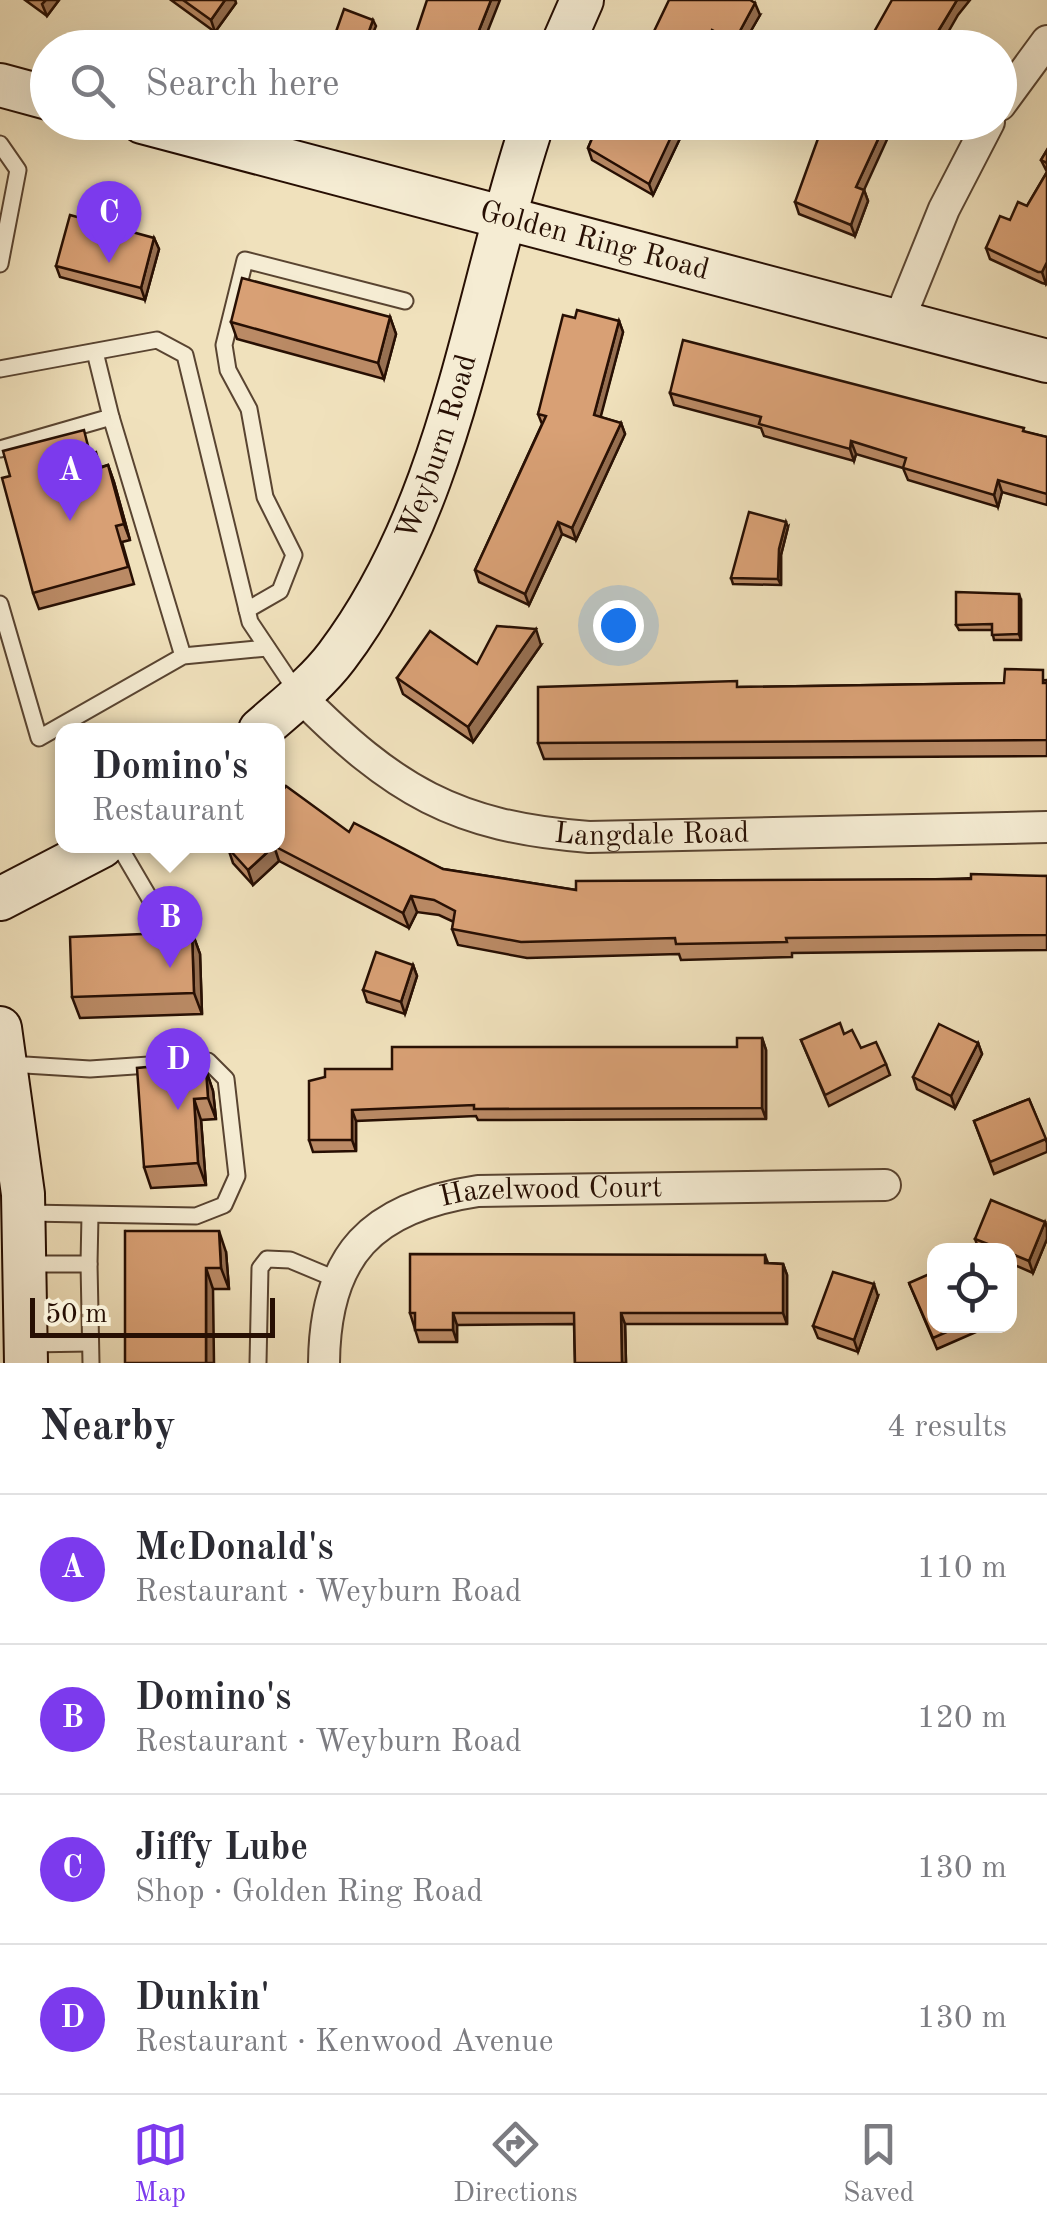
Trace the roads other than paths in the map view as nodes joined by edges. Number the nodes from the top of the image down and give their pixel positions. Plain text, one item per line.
1 (582, 0) edge
2 (569, 30) edge
3 (1047, 41) edge
4 (1017, 82) edge
5 (211, 140) edge
6 (529, 140) edge
7 (980, 140) edge
8 (0, 144) edge
9 (505, 217) junction
10 (0, 264) edge
11 (405, 301) dead end
12 (899, 320) junction
13 (96, 352) junction
14 (1047, 360) edge
15 (0, 369) edge
16 (111, 417) junction
17 (0, 448) edge
18 (0, 604) edge
19 (247, 610) junction
20 (268, 648) junction
21 (183, 656) junction
22 (300, 696) junction
23 (65, 723) edge
24 (268, 723) edge
25 (55, 729) edge
26 (1047, 827) edge
27 (89, 853) edge
28 (123, 853) edge
29 (0, 900) edge
30 (170, 934) edge
31 (3, 1046) edge
32 (10, 1165) edge
33 (885, 1185) dead end
34 (24, 1213) junction
35 (90, 1215) junction
36 (25, 1264) junction
37 (90, 1264) junction
38 (338, 1280) junction
39 (90, 1343) junction
40 (26, 1353) edge
41 (91, 1363) edge
42 (258, 1363) edge
43 (324, 1363) edge

1 - 2 street
3 - 4 street
5 - 9 street, Golden Ring Road
6 - 9 street, Weyburn Road
7 - 12 street
8 - 10 lane
9 - 12 street, Golden Ring Road
9 - 22 street, Weyburn Road
11 - 19 lane
12 - 14 street, Golden Ring Road
13 - 15 lane
13 - 16 lane
13 - 19 lane
16 - 17 lane
16 - 21 lane
18 - 25 lane
19 - 20 lane
20 - 21 lane
20 - 22 lane
21 - 23 lane
22 - 24 street, Weyburn Road
22 - 26 street, Langdale Road
27 - 29 street
28 - 30 lane
31 - 32 street
31 - 35 lane
32 - 34 street
33 - 38 street, Hazelwood Court
34 - 35 lane
34 - 36 street
35 - 37 lane
36 - 37 lane
36 - 40 street
37 - 39 lane
38 - 42 lane
38 - 43 street, Hazelwood Court
39 - 40 lane
39 - 41 lane

